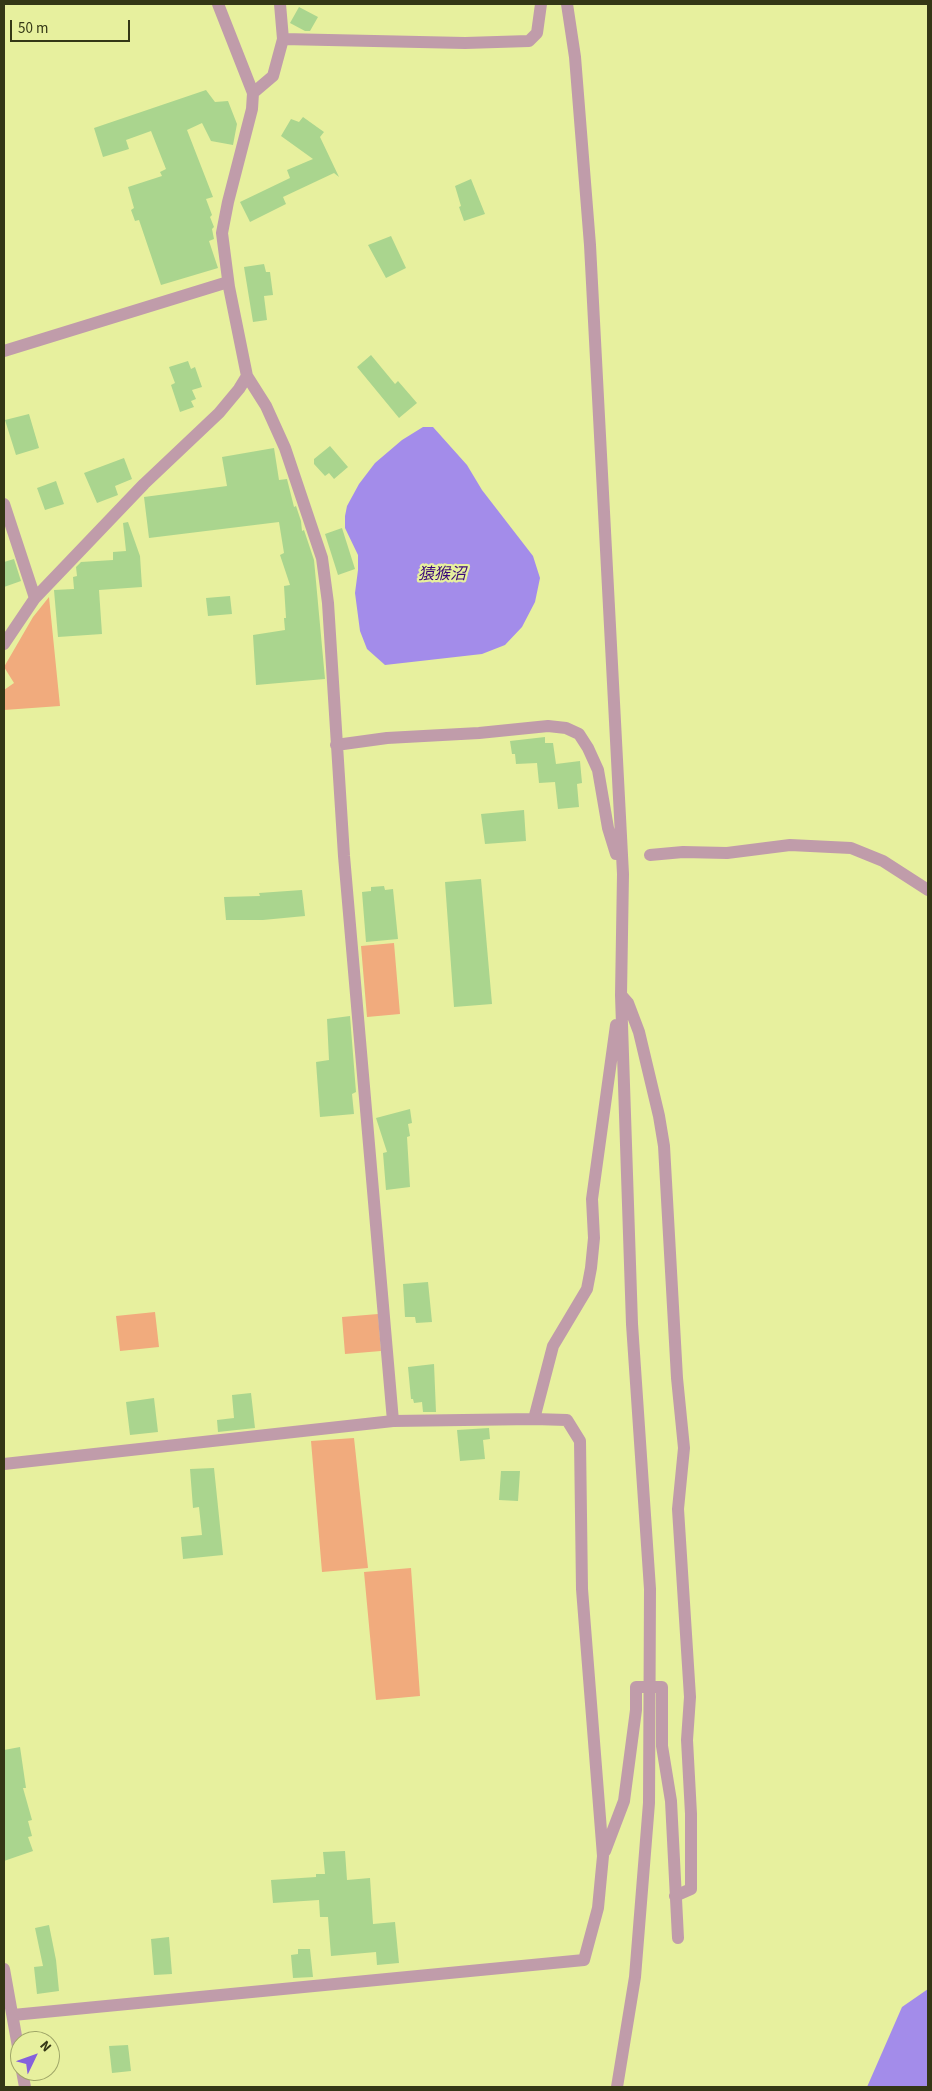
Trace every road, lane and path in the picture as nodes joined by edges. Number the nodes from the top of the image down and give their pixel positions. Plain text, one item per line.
1 (218, 4) edge
2 (280, 4) edge
3 (541, 4) edge
4 (567, 4) edge
5 (283, 39) junction
6 (252, 93) junction
7 (228, 282) junction
8 (4, 351) edge
9 (247, 376) junction
10 (4, 504) edge
11 (35, 598) junction
12 (4, 644) edge
13 (336, 746) junction
14 (622, 855) junction
15 (650, 855) dead end
16 (928, 890) edge
17 (621, 995) junction
18 (534, 1419) junction
19 (393, 1422) junction
20 (4, 1464) edge
21 (650, 1687) junction
22 (603, 1856) junction
23 (675, 1896) junction
24 (678, 1938) dead end
25 (4, 1969) edge
26 (13, 2015) junction
27 (16, 2031) edge
28 (617, 2087) edge

1 - 6 street
2 - 5 street
3 - 5 street
4 - 14 street
5 - 6 street
6 - 7 street
7 - 8 street
7 - 9 street
9 - 11 street
9 - 13 street
10 - 11 street
11 - 12 street
13 - 14 street
13 - 19 street
14 - 17 street
15 - 16 street
17 - 18 street
17 - 21 street
17 - 23 street
18 - 19 street
18 - 22 street
19 - 20 street
21 - 22 street
21 - 23 street
21 - 28 street
22 - 26 street
23 - 24 street
25 - 26 street
26 - 27 street

